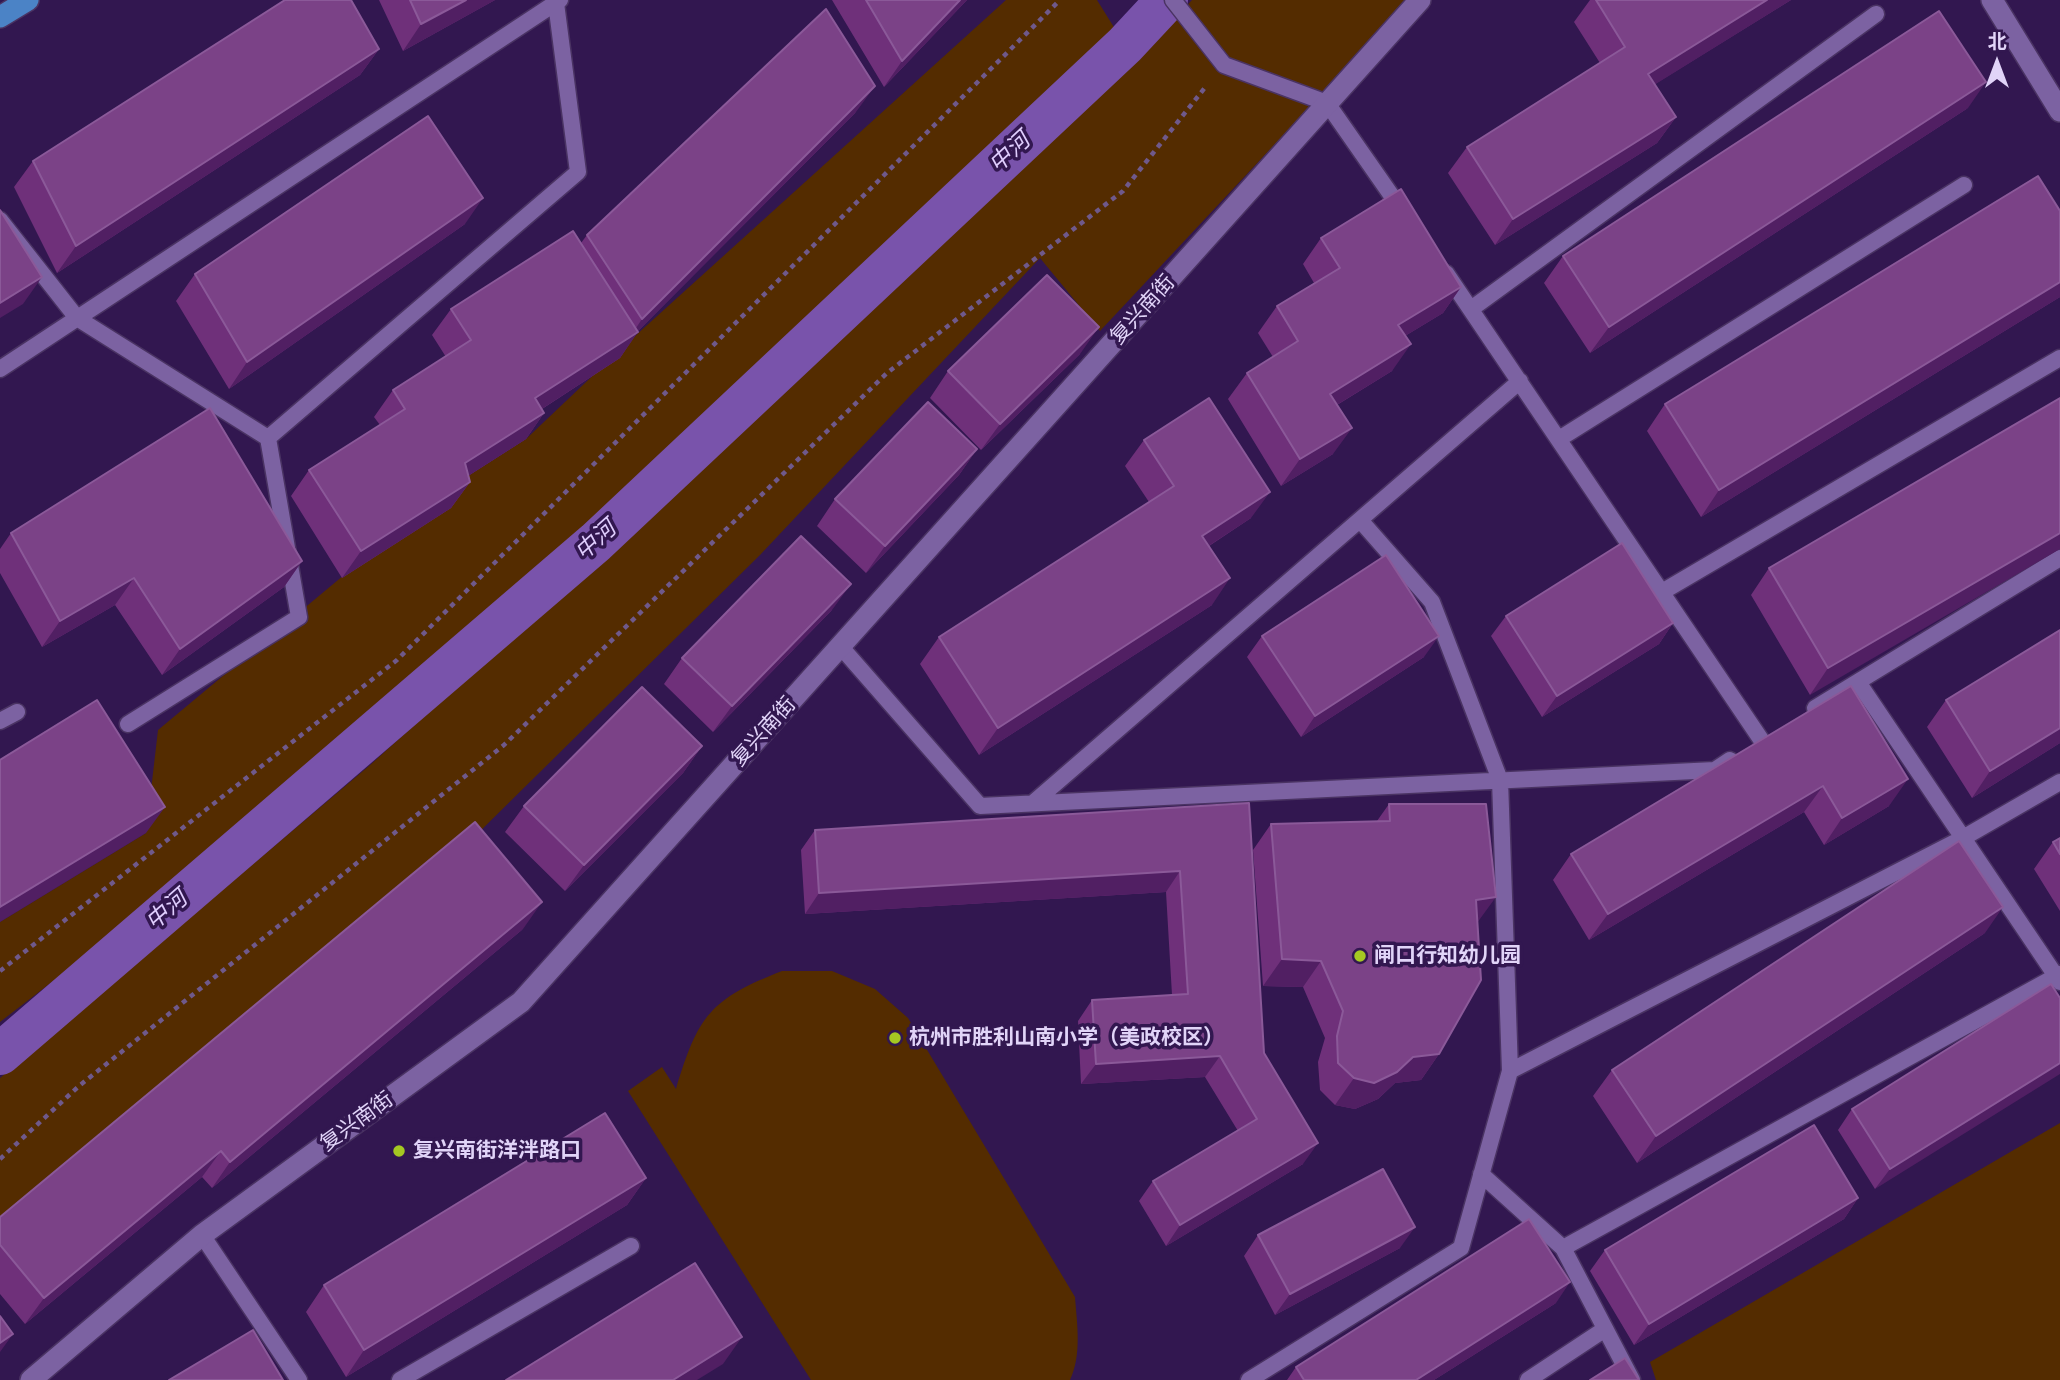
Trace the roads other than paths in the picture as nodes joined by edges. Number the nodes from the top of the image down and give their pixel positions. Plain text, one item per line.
1 (29, 0) edge
2 (1173, 0) edge
3 (1420, 0) edge
4 (1992, 0) edge
5 (558, 1) edge
6 (1876, 14) dead end
7 (0, 17) edge
8 (1327, 103) junction
9 (2060, 111) edge
10 (1964, 185) dead end
11 (0, 220) edge
12 (1415, 229) edge
13 (1439, 263) edge
14 (1471, 309) junction
15 (77, 318) junction
16 (2060, 358) edge
17 (0, 369) edge
18 (1520, 381) junction
19 (268, 438) junction
20 (1559, 439) junction
21 (1360, 520) junction
22 (2060, 558) edge
23 (1662, 592) junction
24 (841, 647) junction
25 (1858, 682) junction
26 (17, 712) dead end
27 (1805, 714) edge
28 (0, 721) edge
29 (128, 724) dead end
30 (1500, 780) junction
31 (2060, 782) edge
32 (1034, 803) junction
33 (1963, 838) junction
34 (2059, 977) edge
35 (1510, 1071) junction
36 (1481, 1174) junction
37 (202, 1236) junction
38 (631, 1246) dead end
39 (1563, 1248) junction
40 (1605, 1329) junction
41 (32, 1380) edge
42 (299, 1380) edge
43 (400, 1380) edge
44 (1249, 1380) edge
45 (1528, 1380) edge
46 (1632, 1380) edge

1 - 7 main road
2 - 8 lane
3 - 8 street, 复兴南街
4 - 9 street
5 - 15 lane
5 - 19 lane
6 - 14 lane
8 - 12 lane
8 - 24 street, 复兴南街
10 - 20 lane
11 - 15 lane
13 - 14 lane
14 - 18 lane
15 - 17 lane
15 - 19 lane
16 - 23 lane
18 - 20 lane
18 - 21 lane
19 - 29 lane
20 - 23 lane
21 - 30 lane
21 - 32 lane
22 - 25 lane
23 - 30 lane
24 - 32 lane
24 - 37 street, 复兴南街
25 - 27 lane
25 - 33 lane
26 - 28 lane
30 - 32 lane
30 - 35 lane
31 - 33 lane
33 - 34 lane
33 - 35 lane
34 - 39 lane
35 - 36 lane
36 - 39 lane
36 - 44 lane
37 - 41 street, 复兴南街
37 - 42 lane
38 - 43 lane
39 - 40 lane
40 - 45 lane
40 - 46 lane

